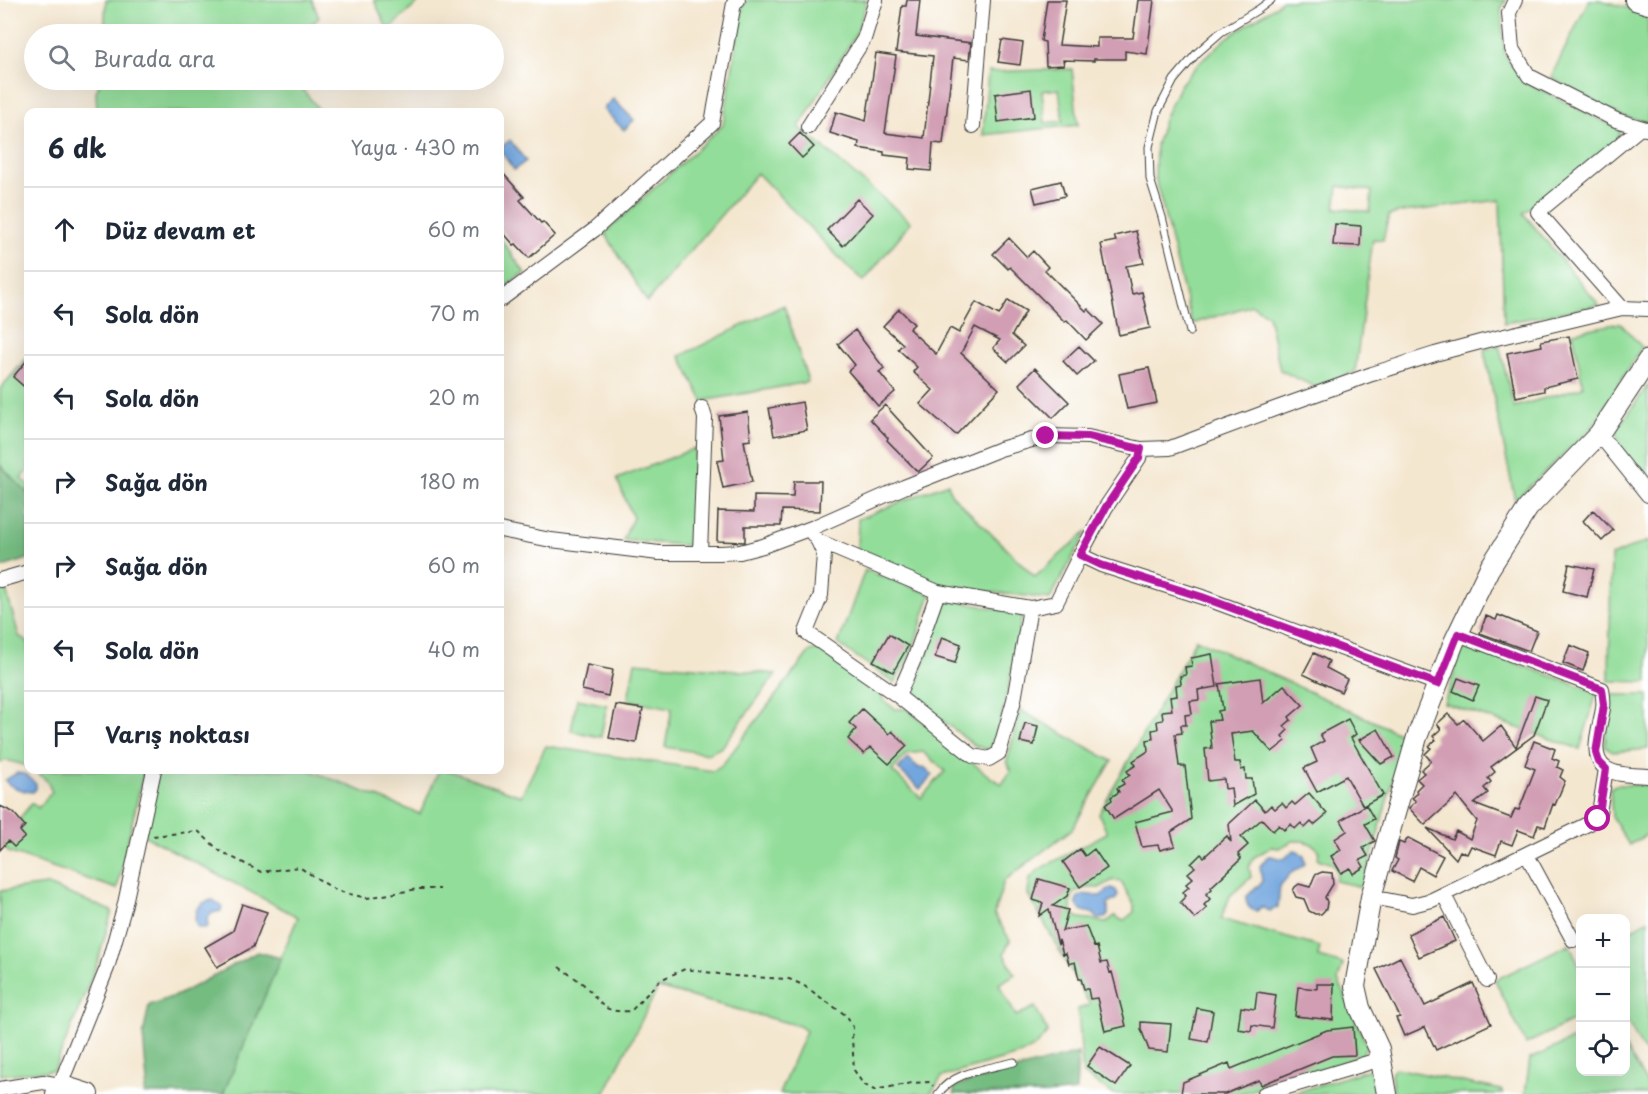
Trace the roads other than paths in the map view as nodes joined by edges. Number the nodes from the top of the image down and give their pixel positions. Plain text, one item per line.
1 (738, 0) edge
2 (876, 0) edge
3 (983, 0) edge
4 (1271, 0) edge
5 (1515, 0) edge
6 (1635, 0) edge
7 (1648, 4) edge
8 (973, 126) dead end
9 (808, 127) dead end
10 (1644, 128) edge
11 (504, 297) edge
12 (1622, 308) junction
13 (1648, 309) edge
14 (1190, 332) dead end
15 (1648, 360) edge
16 (702, 408) dead end
17 (1599, 434) junction
18 (1141, 449) junction
19 (1648, 495) edge
20 (809, 529) junction
21 (504, 531) edge
22 (818, 541) junction
23 (700, 553) junction
24 (1080, 555) junction
25 (24, 573) edge
26 (0, 580) edge
27 (938, 592) junction
28 (1030, 608) junction
29 (1458, 634) junction
30 (1438, 684) junction
31 (898, 696) junction
32 (1606, 769) junction
33 (153, 774) edge
34 (1648, 776) edge
35 (1527, 855) junction
36 (1444, 895) junction
37 (1371, 897) junction
38 (1573, 940) dead end
39 (1487, 980) dead end
40 (1381, 1059) junction
41 (1014, 1062) dead end
42 (0, 1089) edge
43 (58, 1089) edge
44 (938, 1093) edge
45 (88, 1094) edge
46 (1264, 1094) edge
47 (1387, 1094) edge

1 - 11 street
2 - 9 street
3 - 8 street
4 - 14 lane
5 - 10 street
6 - 7 street
10 - 12 street
12 - 13 street
12 - 18 street
15 - 17 street
16 - 23 street
17 - 19 street
17 - 29 street
18 - 20 street
18 - 24 street
20 - 22 street
20 - 23 street
21 - 23 street
22 - 27 street
22 - 31 street
24 - 28 street
24 - 30 street
25 - 26 street
27 - 28 street
27 - 31 street
28 - 31 street
29 - 30 street
29 - 32 street
30 - 37 street
32 - 34 street
32 - 35 street
33 - 43 street
35 - 36 street
35 - 38 street
36 - 37 street
36 - 39 street
37 - 40 street
40 - 46 street
40 - 47 street
41 - 44 lane
42 - 43 street
43 - 45 street

